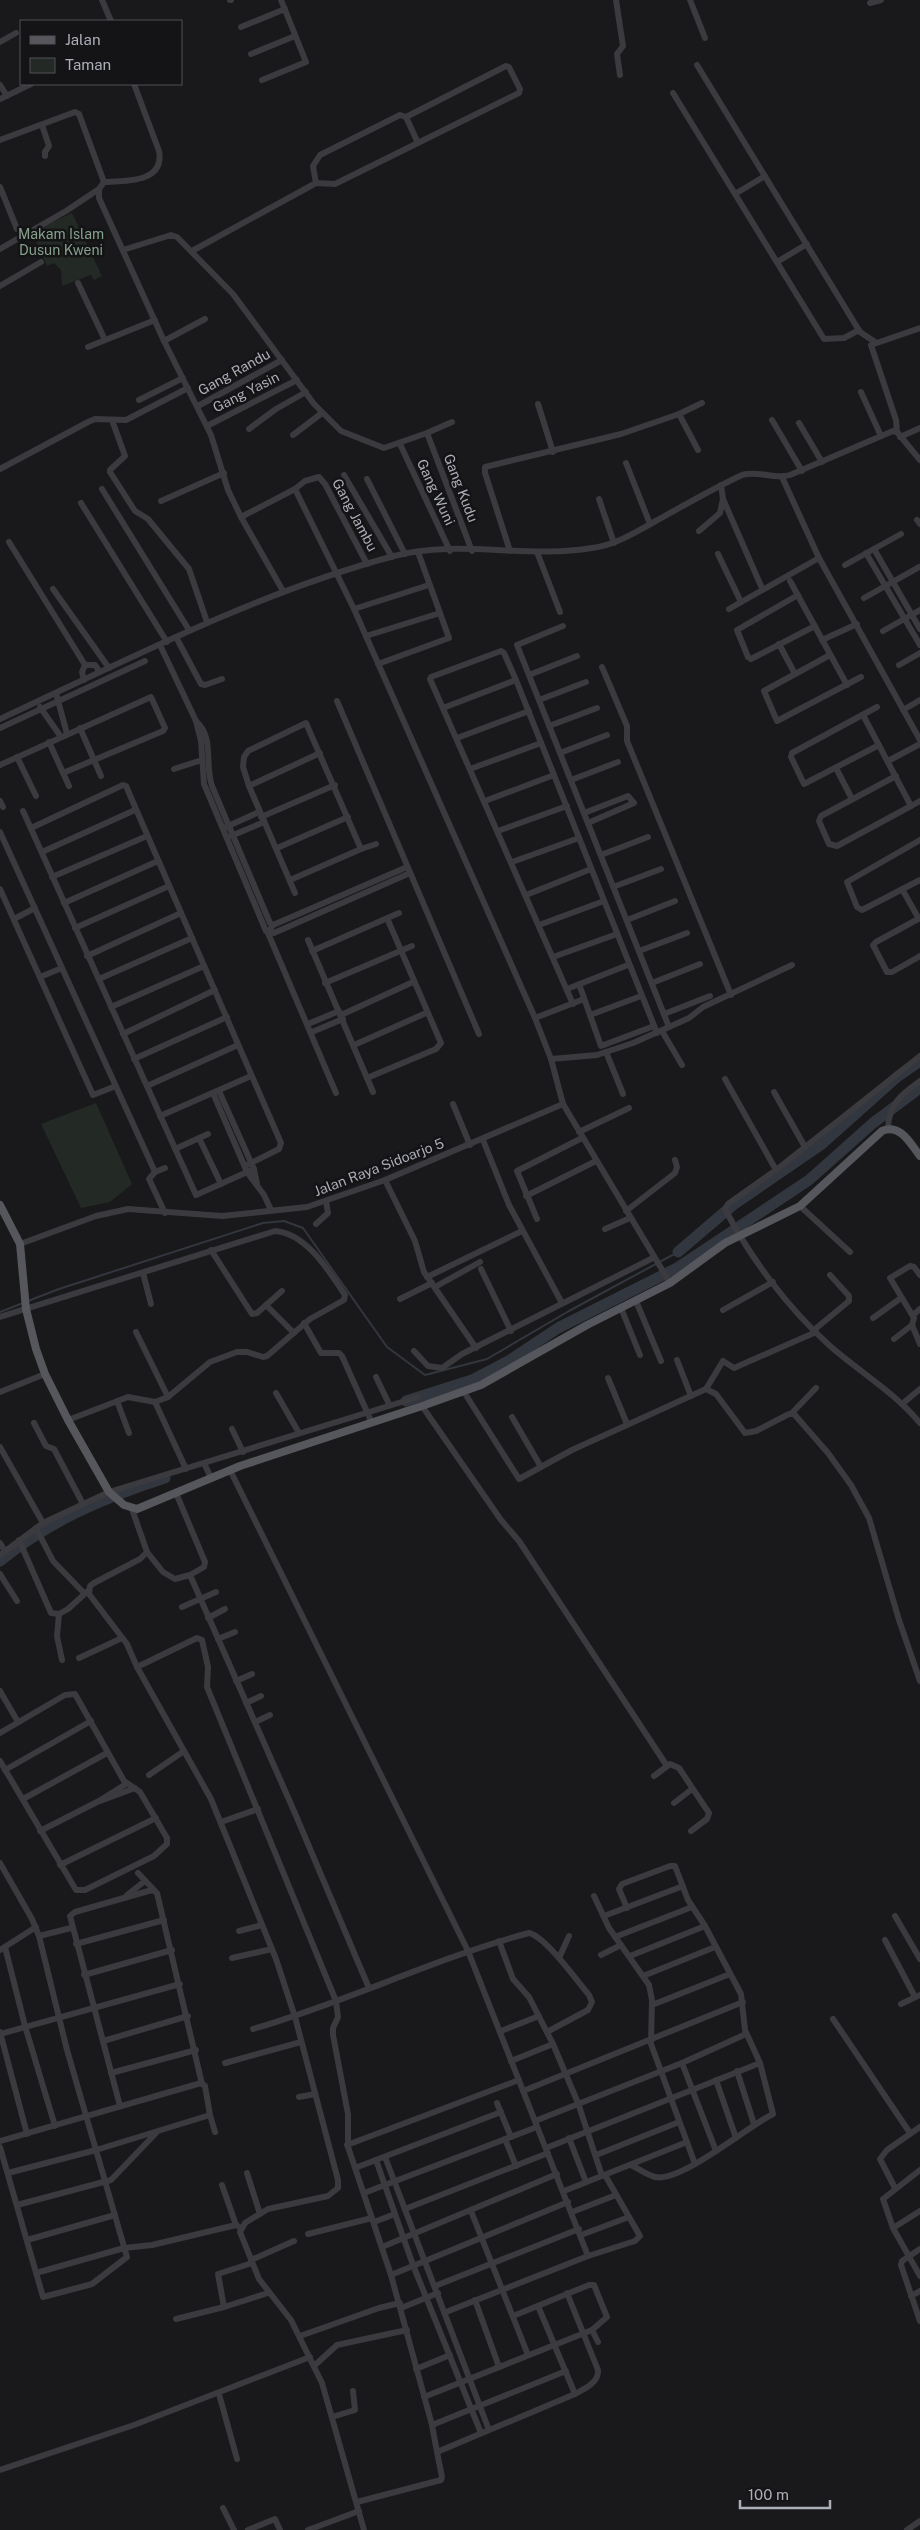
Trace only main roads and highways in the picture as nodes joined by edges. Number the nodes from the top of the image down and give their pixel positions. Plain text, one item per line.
1 (920, 1156) edge
2 (0, 1205) edge

1 - 2 main road

